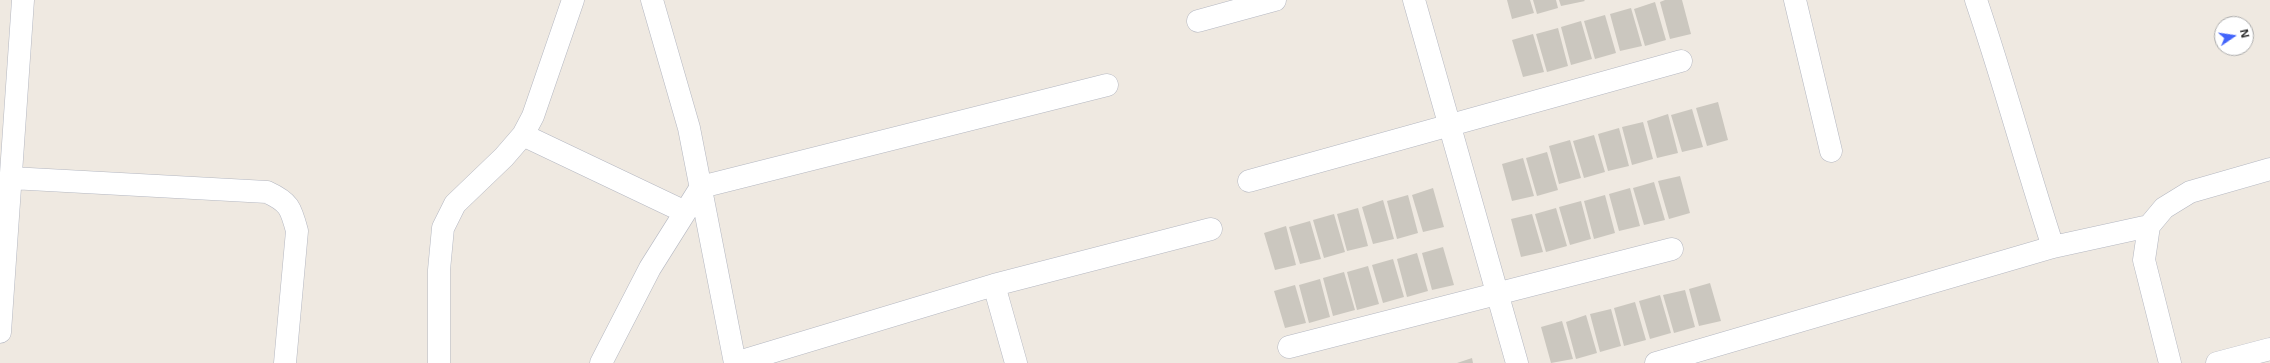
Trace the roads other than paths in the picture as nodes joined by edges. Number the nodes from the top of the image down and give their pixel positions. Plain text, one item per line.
1 (23, 0) edge
2 (573, 0) edge
3 (652, 0) edge
4 (1275, 0) edge
5 (1414, 0) edge
6 (1795, 0) edge
7 (1976, 0) edge
8 (1198, 21) dead end
9 (1681, 61) dead end
10 (1107, 85) dead end
11 (1450, 125) junction
12 (523, 135) junction
13 (1831, 151) dead end
14 (2270, 169) edge
15 (11, 178) junction
16 (1249, 181) dead end
17 (700, 187) junction
18 (686, 212) junction
19 (2149, 226) junction
20 (1211, 229) dead end
21 (2053, 247) junction
22 (1672, 249) dead end
23 (994, 285) junction
24 (1499, 295) junction
25 (0, 332) edge
26 (1289, 347) dead end
27 (2270, 349) edge
28 (285, 363) edge
29 (439, 363) edge
30 (601, 363) edge
31 (735, 363) edge
32 (1016, 363) edge
33 (1517, 363) edge
34 (1656, 363) edge
35 (2170, 363) edge
36 (2217, 363) edge

1 - 15 street
2 - 12 street
3 - 17 street
4 - 8 street
5 - 11 street
6 - 13 street
7 - 21 street
9 - 11 street
10 - 17 street
11 - 16 street
11 - 24 street
12 - 18 street
12 - 29 street
14 - 19 street
15 - 25 street
15 - 28 street
17 - 18 street
17 - 31 street
18 - 30 street
19 - 21 street
19 - 35 street
20 - 23 street
21 - 34 street
22 - 24 street
23 - 31 street
23 - 32 street
24 - 26 street
24 - 33 street
27 - 36 street

